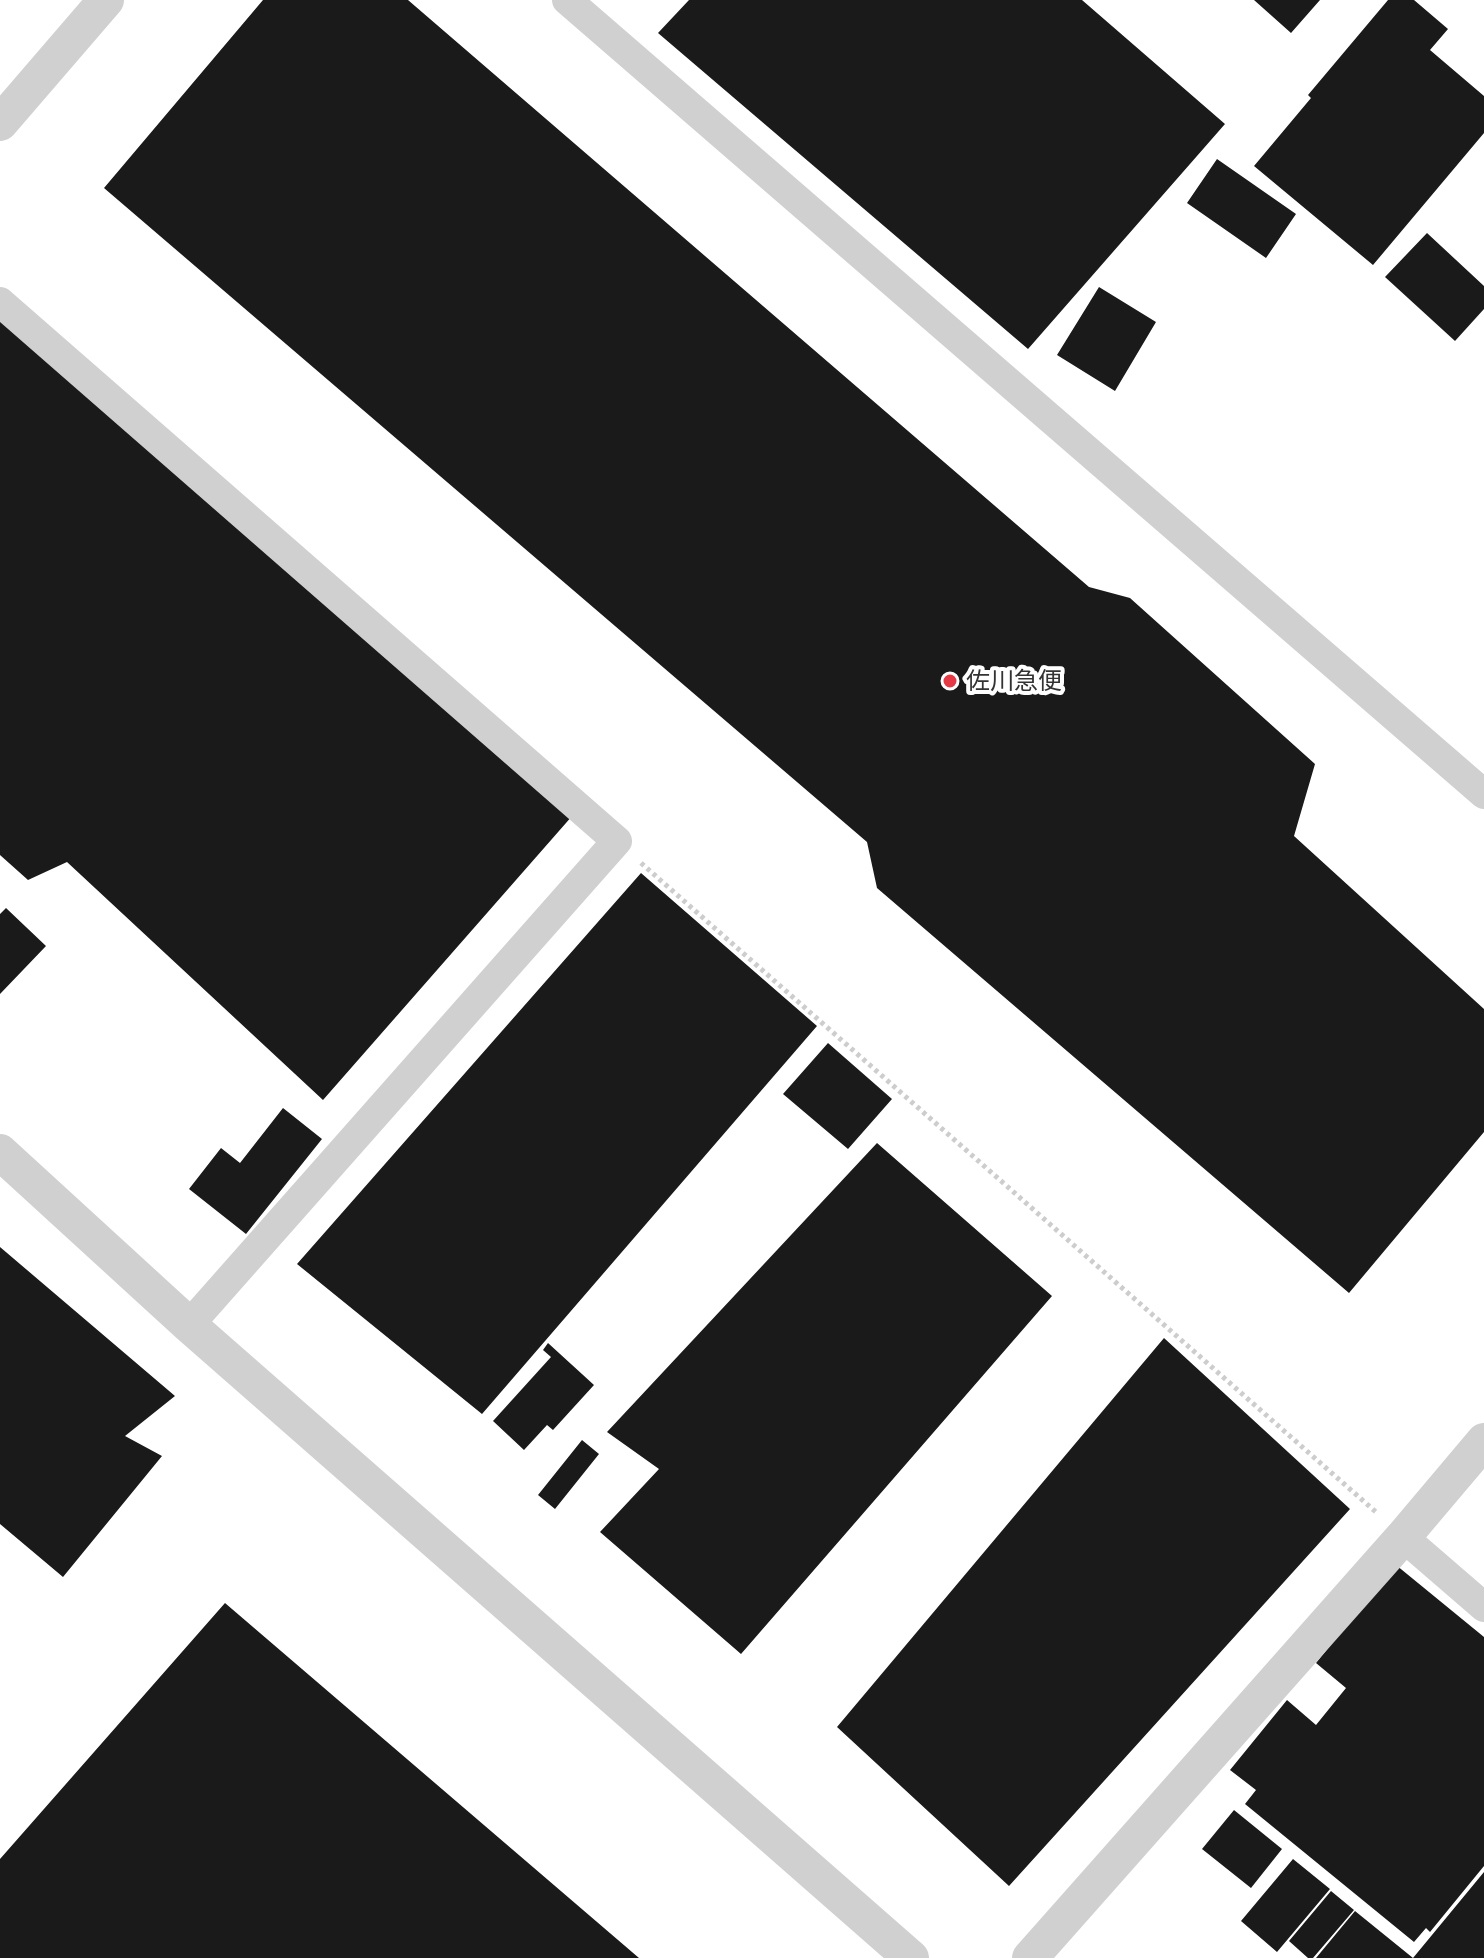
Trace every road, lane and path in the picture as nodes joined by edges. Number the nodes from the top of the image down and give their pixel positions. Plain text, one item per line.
1 (106, 0) edge
2 (567, 0) edge
3 (0, 123) edge
4 (0, 302) edge
5 (1484, 794) edge
6 (617, 841) junction
7 (0, 1152) edge
8 (189, 1325) junction
9 (1484, 1441) edge
10 (1403, 1537) junction
11 (1484, 1607) edge
12 (911, 1958) edge
13 (1030, 1958) edge

1 - 3 street
2 - 5 street
4 - 6 street
6 - 8 street
6 - 10 path
7 - 8 street
8 - 12 street
9 - 10 street
10 - 11 street
10 - 13 street

